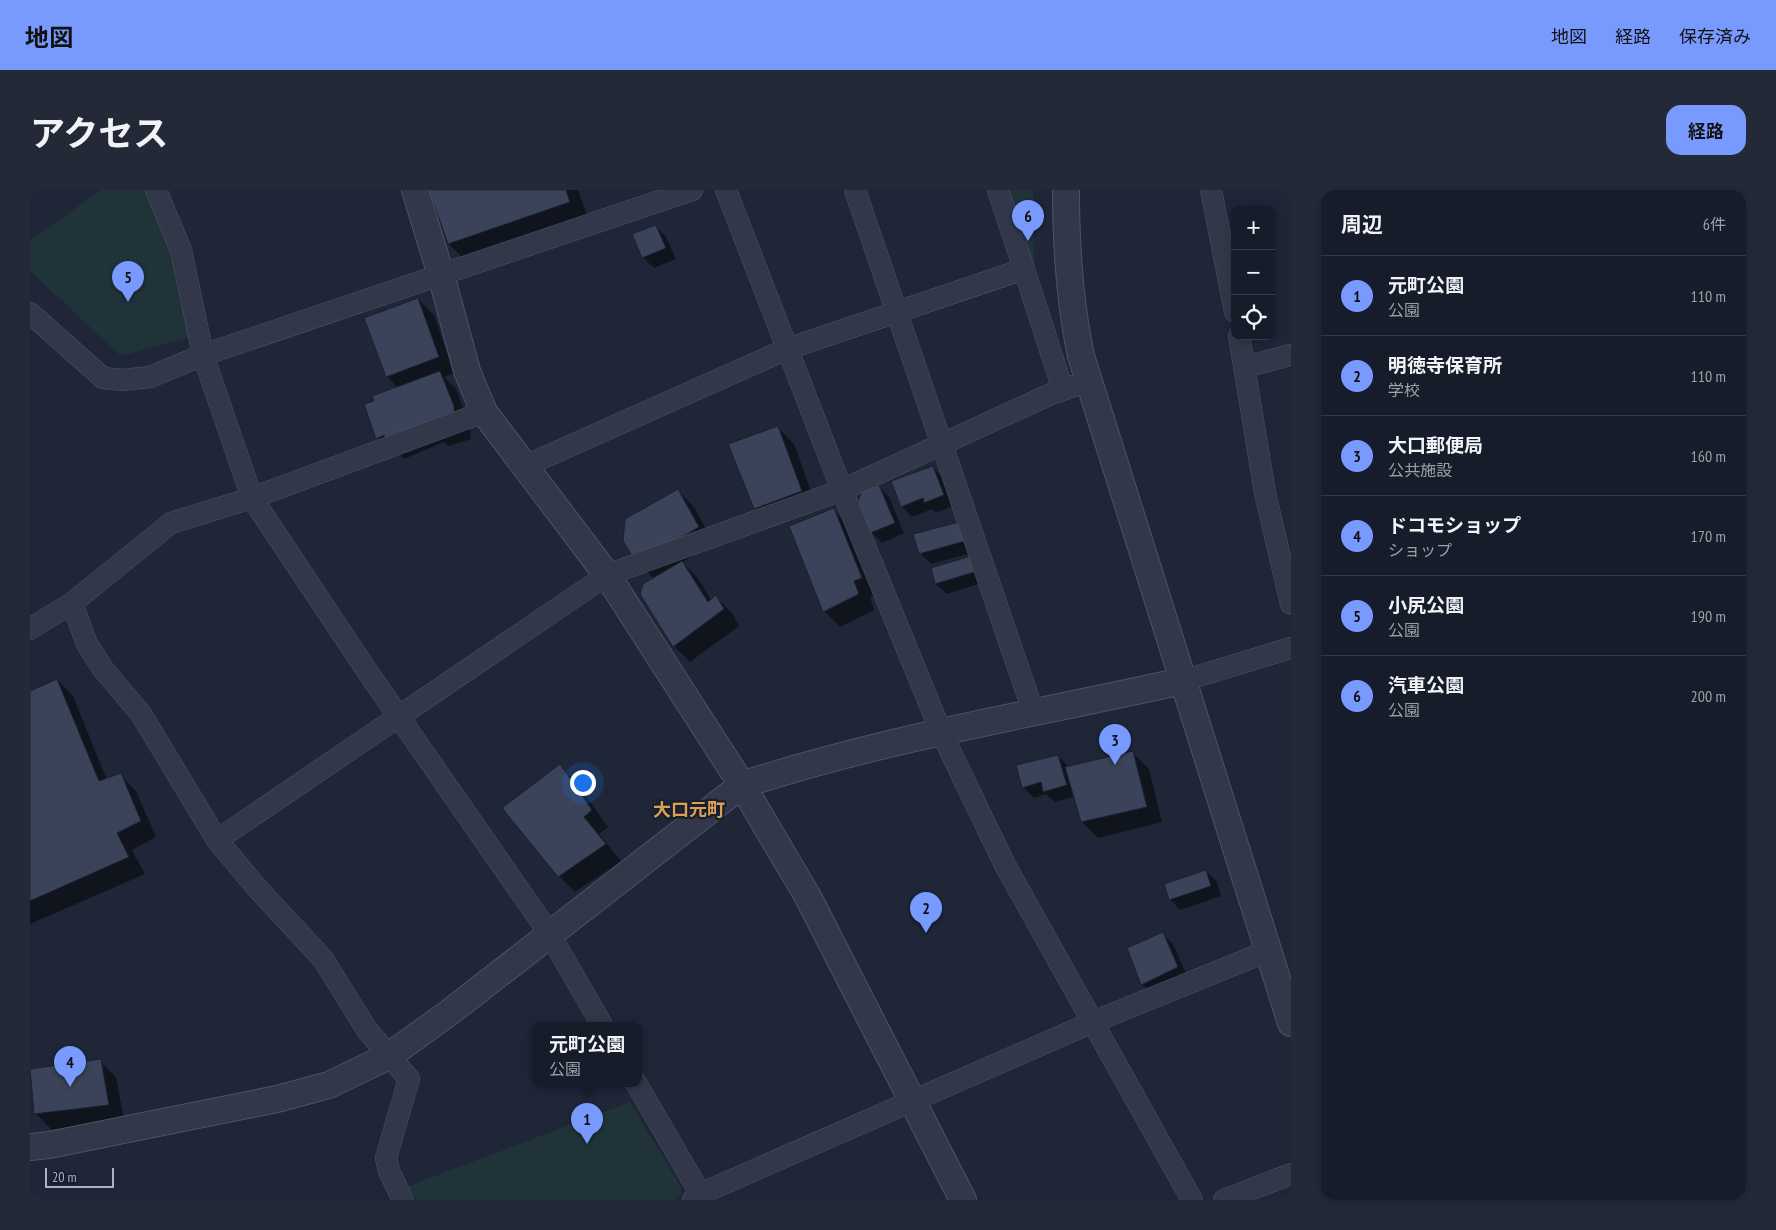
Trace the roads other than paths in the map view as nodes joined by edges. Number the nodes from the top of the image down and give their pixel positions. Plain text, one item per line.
1 (156, 190) edge
2 (415, 190) edge
3 (692, 190) edge
4 (726, 190) edge
5 (854, 190) edge
6 (998, 190) edge
7 (1066, 190) edge
8 (1211, 190) edge
9 (1024, 269) junction
10 (442, 275) junction
11 (1232, 295) edge
12 (896, 311) junction
13 (30, 313) edge
14 (1240, 340) edge
15 (787, 349) junction
16 (202, 355) junction
17 (1291, 355) edge
18 (1244, 367) junction
19 (1088, 381) junction
20 (1063, 390) junction
21 (484, 412) junction
22 (942, 446) junction
23 (524, 466) junction
24 (842, 490) junction
25 (252, 498) junction
26 (607, 575) junction
27 (72, 603) junction
28 (1291, 604) edge
29 (30, 629) edge
30 (1291, 648) edge
31 (1182, 681) junction
32 (1034, 714) junction
33 (399, 716) junction
34 (941, 732) junction
35 (742, 785) junction
36 (217, 840) junction
37 (549, 933) junction
38 (1268, 951) junction
39 (600, 1022) edge
40 (1092, 1022) junction
41 (1291, 1023) edge
42 (389, 1056) junction
43 (638, 1087) edge
44 (914, 1100) junction
45 (30, 1146) edge
46 (1291, 1174) edge
47 (699, 1198) edge
48 (403, 1200) edge
49 (963, 1200) edge
50 (1192, 1200) edge
51 (1224, 1200) edge

1 - 16 street
2 - 10 street
3 - 10 street
4 - 15 street
5 - 12 street
6 - 9 street
7 - 19 street
8 - 11 street
9 - 12 street
9 - 20 street
10 - 16 street
10 - 21 street
12 - 15 street
12 - 22 street
13 - 16 street
14 - 18 street
15 - 23 street
15 - 24 street
16 - 25 street
17 - 18 street
18 - 28 street
19 - 20 street
19 - 31 street
20 - 22 street
21 - 23 street
21 - 25 street
22 - 24 street
22 - 32 street
23 - 26 street
24 - 26 street
24 - 34 street
25 - 27 street
25 - 33 street
26 - 33 street
26 - 35 street
27 - 29 street
27 - 36 street
30 - 31 street
31 - 32 street
31 - 38 street
32 - 34 street
33 - 36 street
33 - 37 street
34 - 35 street
34 - 40 street
35 - 37 street
35 - 44 street
36 - 42 street
37 - 39 street
37 - 42 street
38 - 40 street
38 - 41 street
40 - 44 street
40 - 50 street
42 - 45 street
42 - 48 street
43 - 47 street
44 - 47 street
44 - 49 street
46 - 51 street

